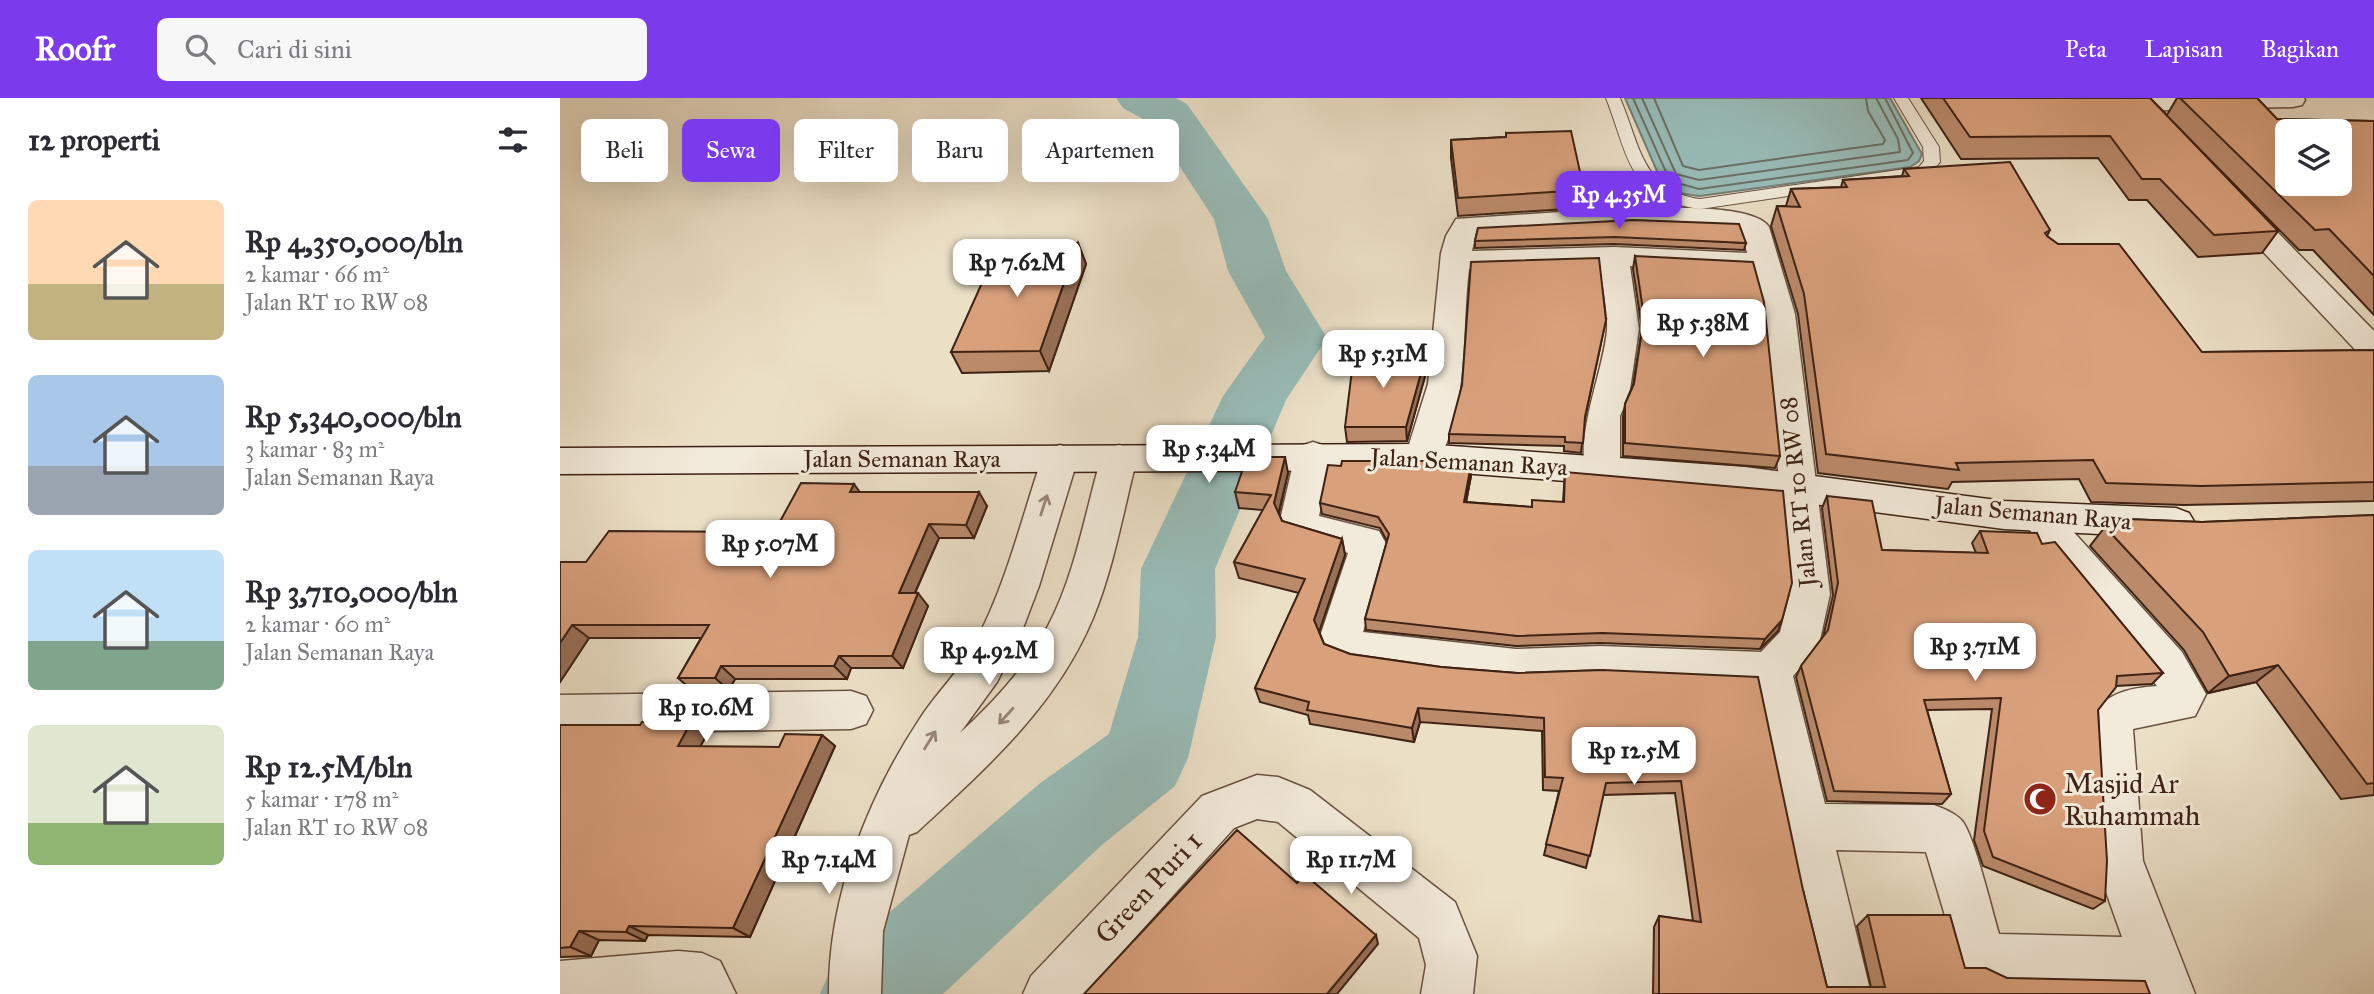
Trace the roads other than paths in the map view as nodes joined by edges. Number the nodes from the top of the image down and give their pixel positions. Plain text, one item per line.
1 (1613, 98) edge
2 (1901, 98) edge
3 (2292, 98) edge
4 (2137, 102) edge
5 (2169, 136) edge
6 (2215, 184) edge
7 (1458, 246) junction
8 (1614, 256) junction
9 (1764, 263) junction
10 (2367, 353) edge
11 (1313, 455) junction
12 (1423, 457) junction
13 (1060, 458) junction
14 (1119, 458) junction
15 (560, 461) edge
16 (1602, 469) junction
17 (1801, 488) junction
18 (2039, 518) junction
19 (2211, 523) edge
20 (1012, 600) junction
21 (1079, 600) junction
22 (1771, 671) junction
23 (851, 710) dead end
24 (560, 714) edge
25 (891, 824) junction
26 (1805, 827) junction
27 (2163, 979) edge
28 (560, 987) edge
29 (855, 990) edge
30 (710, 994) edge
31 (1049, 994) edge
32 (1447, 994) edge
33 (1845, 994) edge

1 - 2 lane
3 - 4 street
4 - 5 street
6 - 10 street
7 - 8 street
7 - 9 street, Jalan RT 10 RW 08
7 - 12 street
8 - 9 street
8 - 16 street
9 - 17 street, Jalan RT 10 RW 08
11 - 12 street, Jalan Semanan Raya
11 - 14 street, Jalan Semanan Raya
11 - 22 street
12 - 16 street, Jalan Semanan Raya
13 - 14 street, Jalan Semanan Raya
13 - 15 street, Jalan Semanan Raya
20 -> 13 street
14 - 21 street
16 - 17 street, Jalan Semanan Raya
17 - 18 street, Jalan Semanan Raya
17 - 22 street, Jalan RT 10 RW 08
18 - 19 street, Jalan Semanan Raya
18 - 27 street
20 - 21 street
25 -> 20 street
21 -> 25 street
22 - 26 street
23 - 24 street
25 - 29 street
26 - 27 street
26 - 33 street
28 - 30 street
31 - 32 street, Green Puri 1

